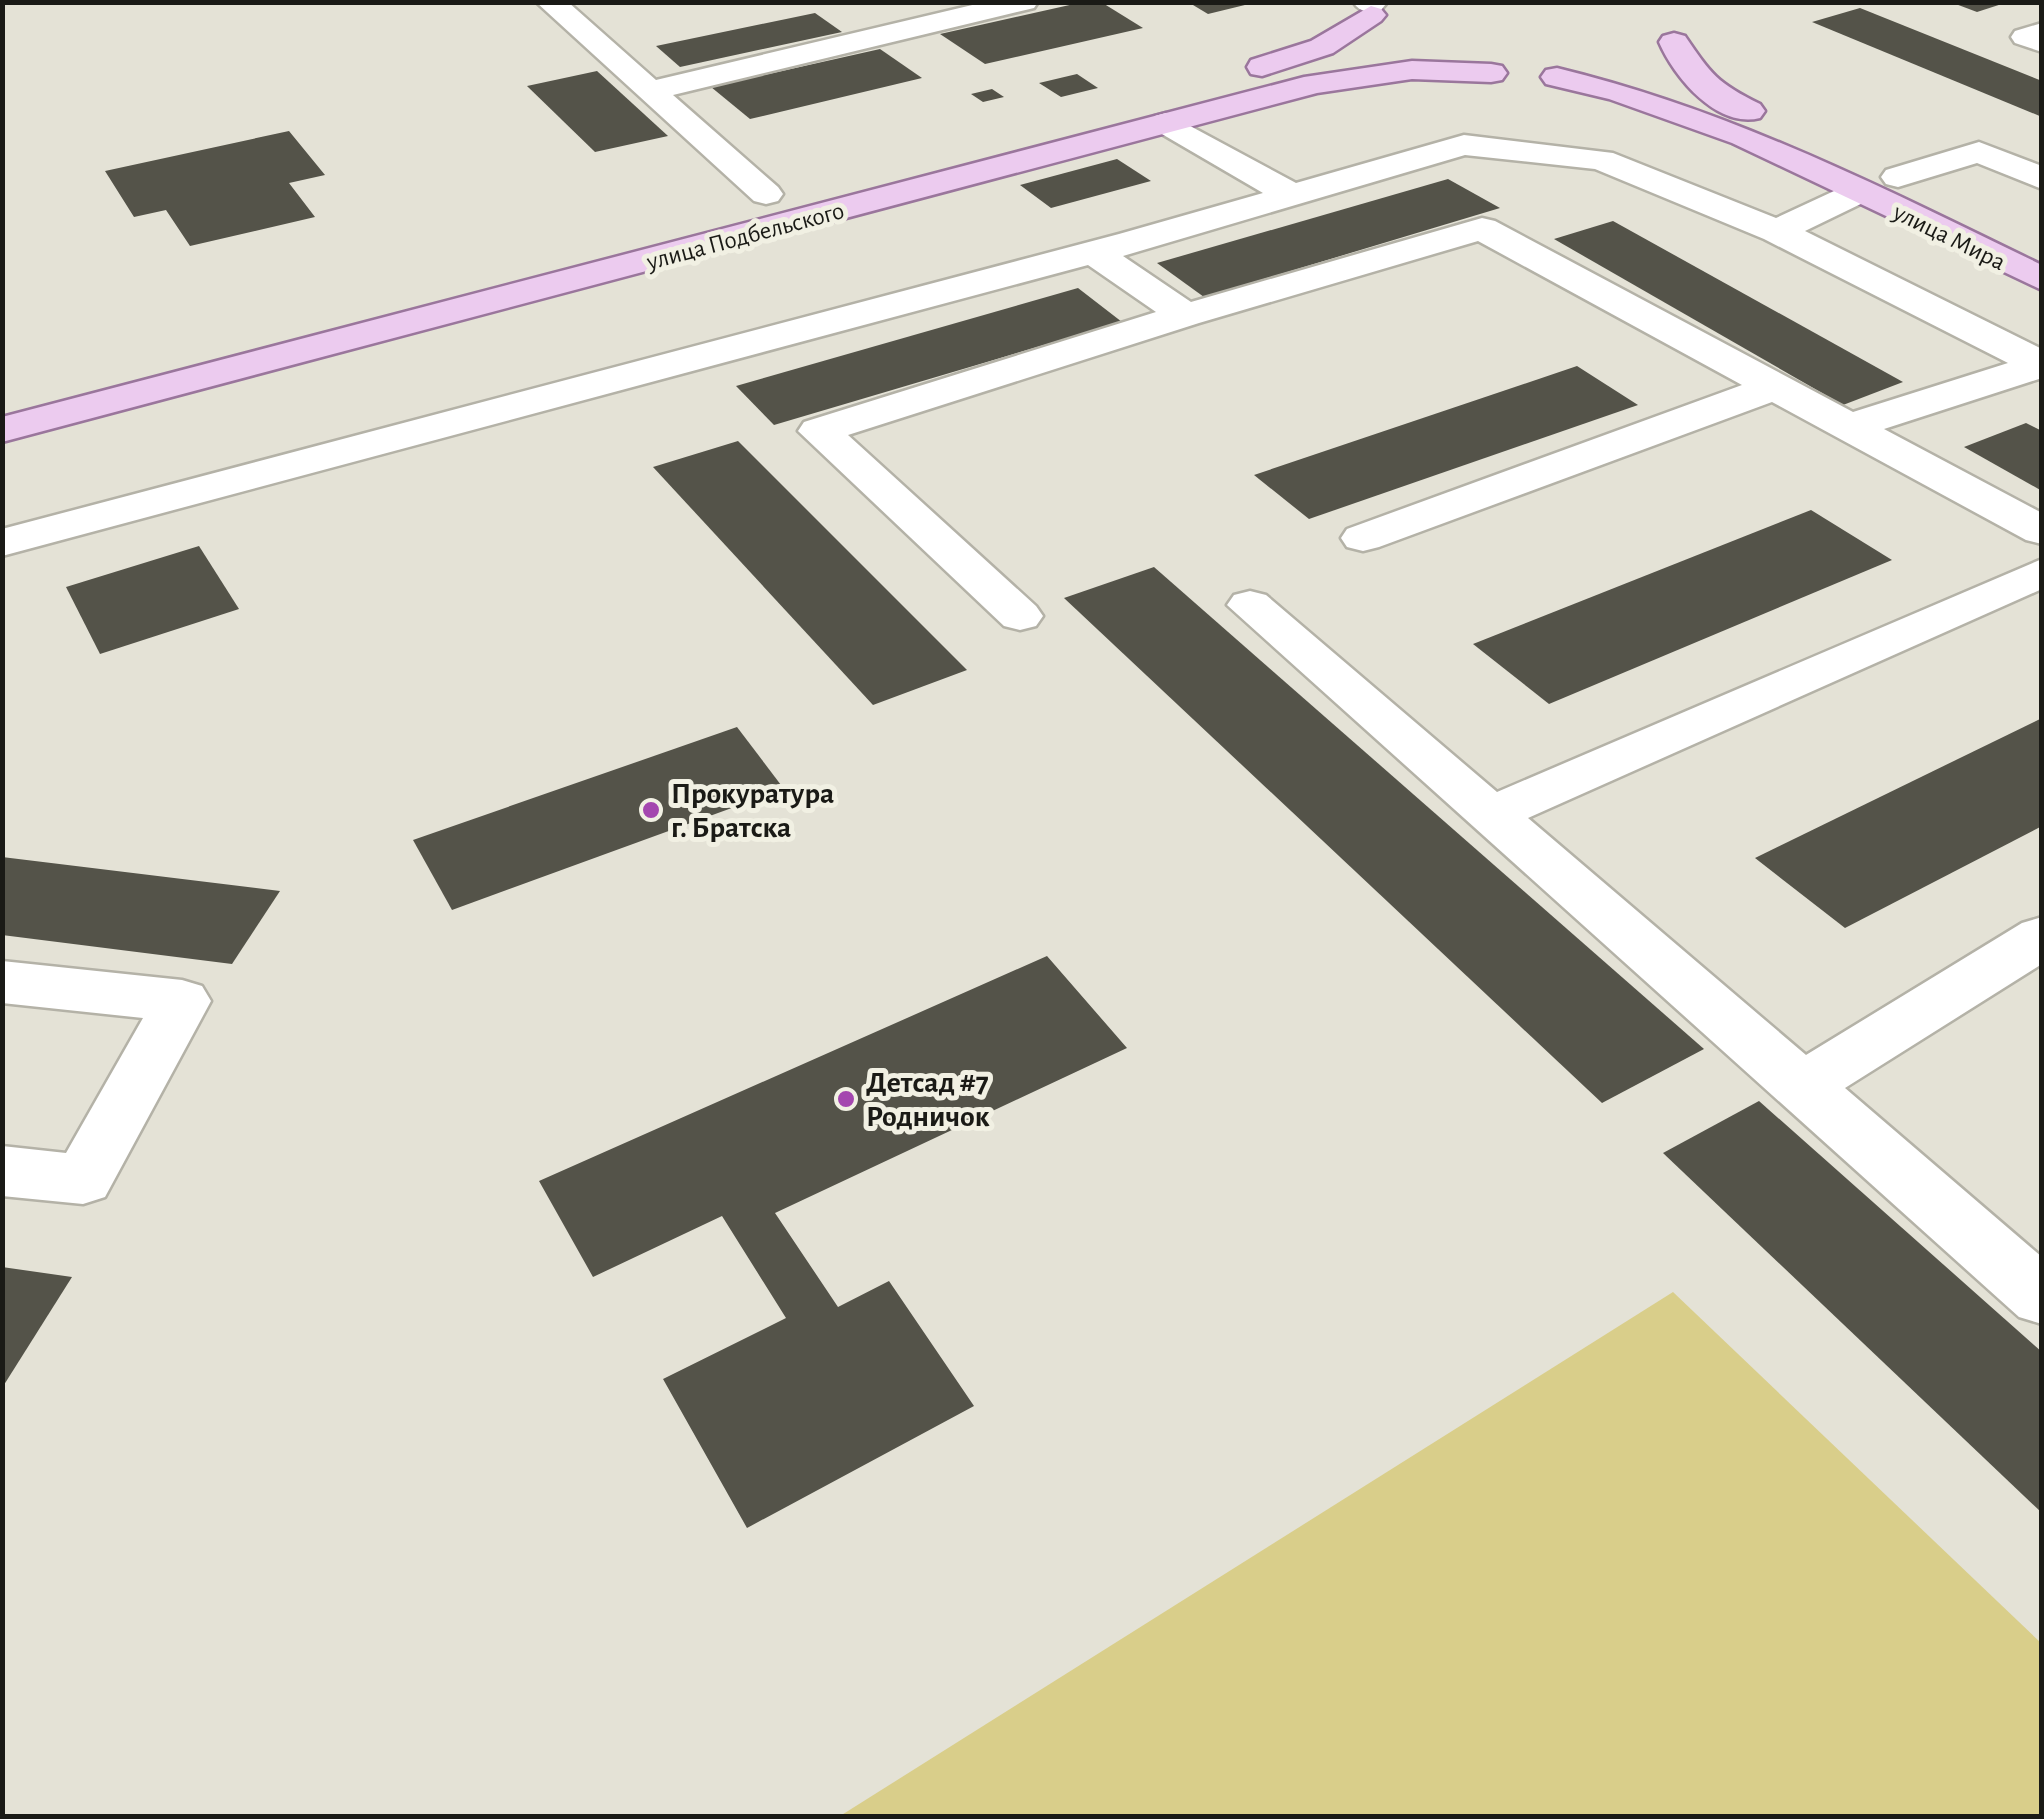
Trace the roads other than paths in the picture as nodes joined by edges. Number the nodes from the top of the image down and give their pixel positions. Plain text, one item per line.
1 (550, 2) edge
2 (1024, 2) edge
3 (1378, 18) edge
4 (2042, 32) edge
5 (2042, 44) edge
6 (1491, 73) junction
7 (1557, 78) junction
8 (650, 91) junction
9 (1166, 123) junction
10 (2042, 150) edge
11 (2005, 163) junction
12 (1898, 177) junction
13 (2042, 179) edge
14 (1859, 192) junction
15 (766, 194) junction
16 (1291, 195) junction
17 (1777, 231) junction
18 (614, 234) dead end
19 (2042, 243) edge
20 (1093, 252) junction
21 (2042, 279) edge
22 (1186, 315) junction
23 (2041, 365) edge
24 (1774, 387) junction
25 (1849, 427) junction
26 (2, 430) edge
27 (2042, 531) edge
28 (1364, 538) dead end
29 (2, 543) edge
30 (2042, 572) edge
31 (1250, 606) dead end
32 (1020, 616) dead end
33 (1490, 815) junction
34 (2042, 937) edge
35 (2, 982) edge
36 (1802, 1086) junction
37 (2, 1170) edge
38 (2042, 1297) edge

1 - 8 street
2 - 8 street
3 - 6 main road
3 - 15 main road, улица Подбельского
4 - 5 street
6 - 7 main road
6 - 9 main road, улица Подбельского
7 - 12 main road, улица Мира
7 - 14 main road, улица Мира
8 - 15 street
9 - 16 street
9 - 26 main road, улица Подбельского
10 - 11 street
11 - 12 street
11 - 13 street
12 - 19 main road, улица Мира
14 - 17 street
14 - 21 main road, улица Мира
15 - 18 main road, улица Подбельского
16 - 17 street
16 - 20 street
17 - 23 street
20 - 22 street
20 - 29 street
22 - 24 street
22 - 32 street
23 - 25 street
24 - 25 street
24 - 28 street
25 - 27 street
30 - 33 street
31 - 33 street
33 - 36 street
34 - 36 street
35 - 37 street
36 - 38 street

